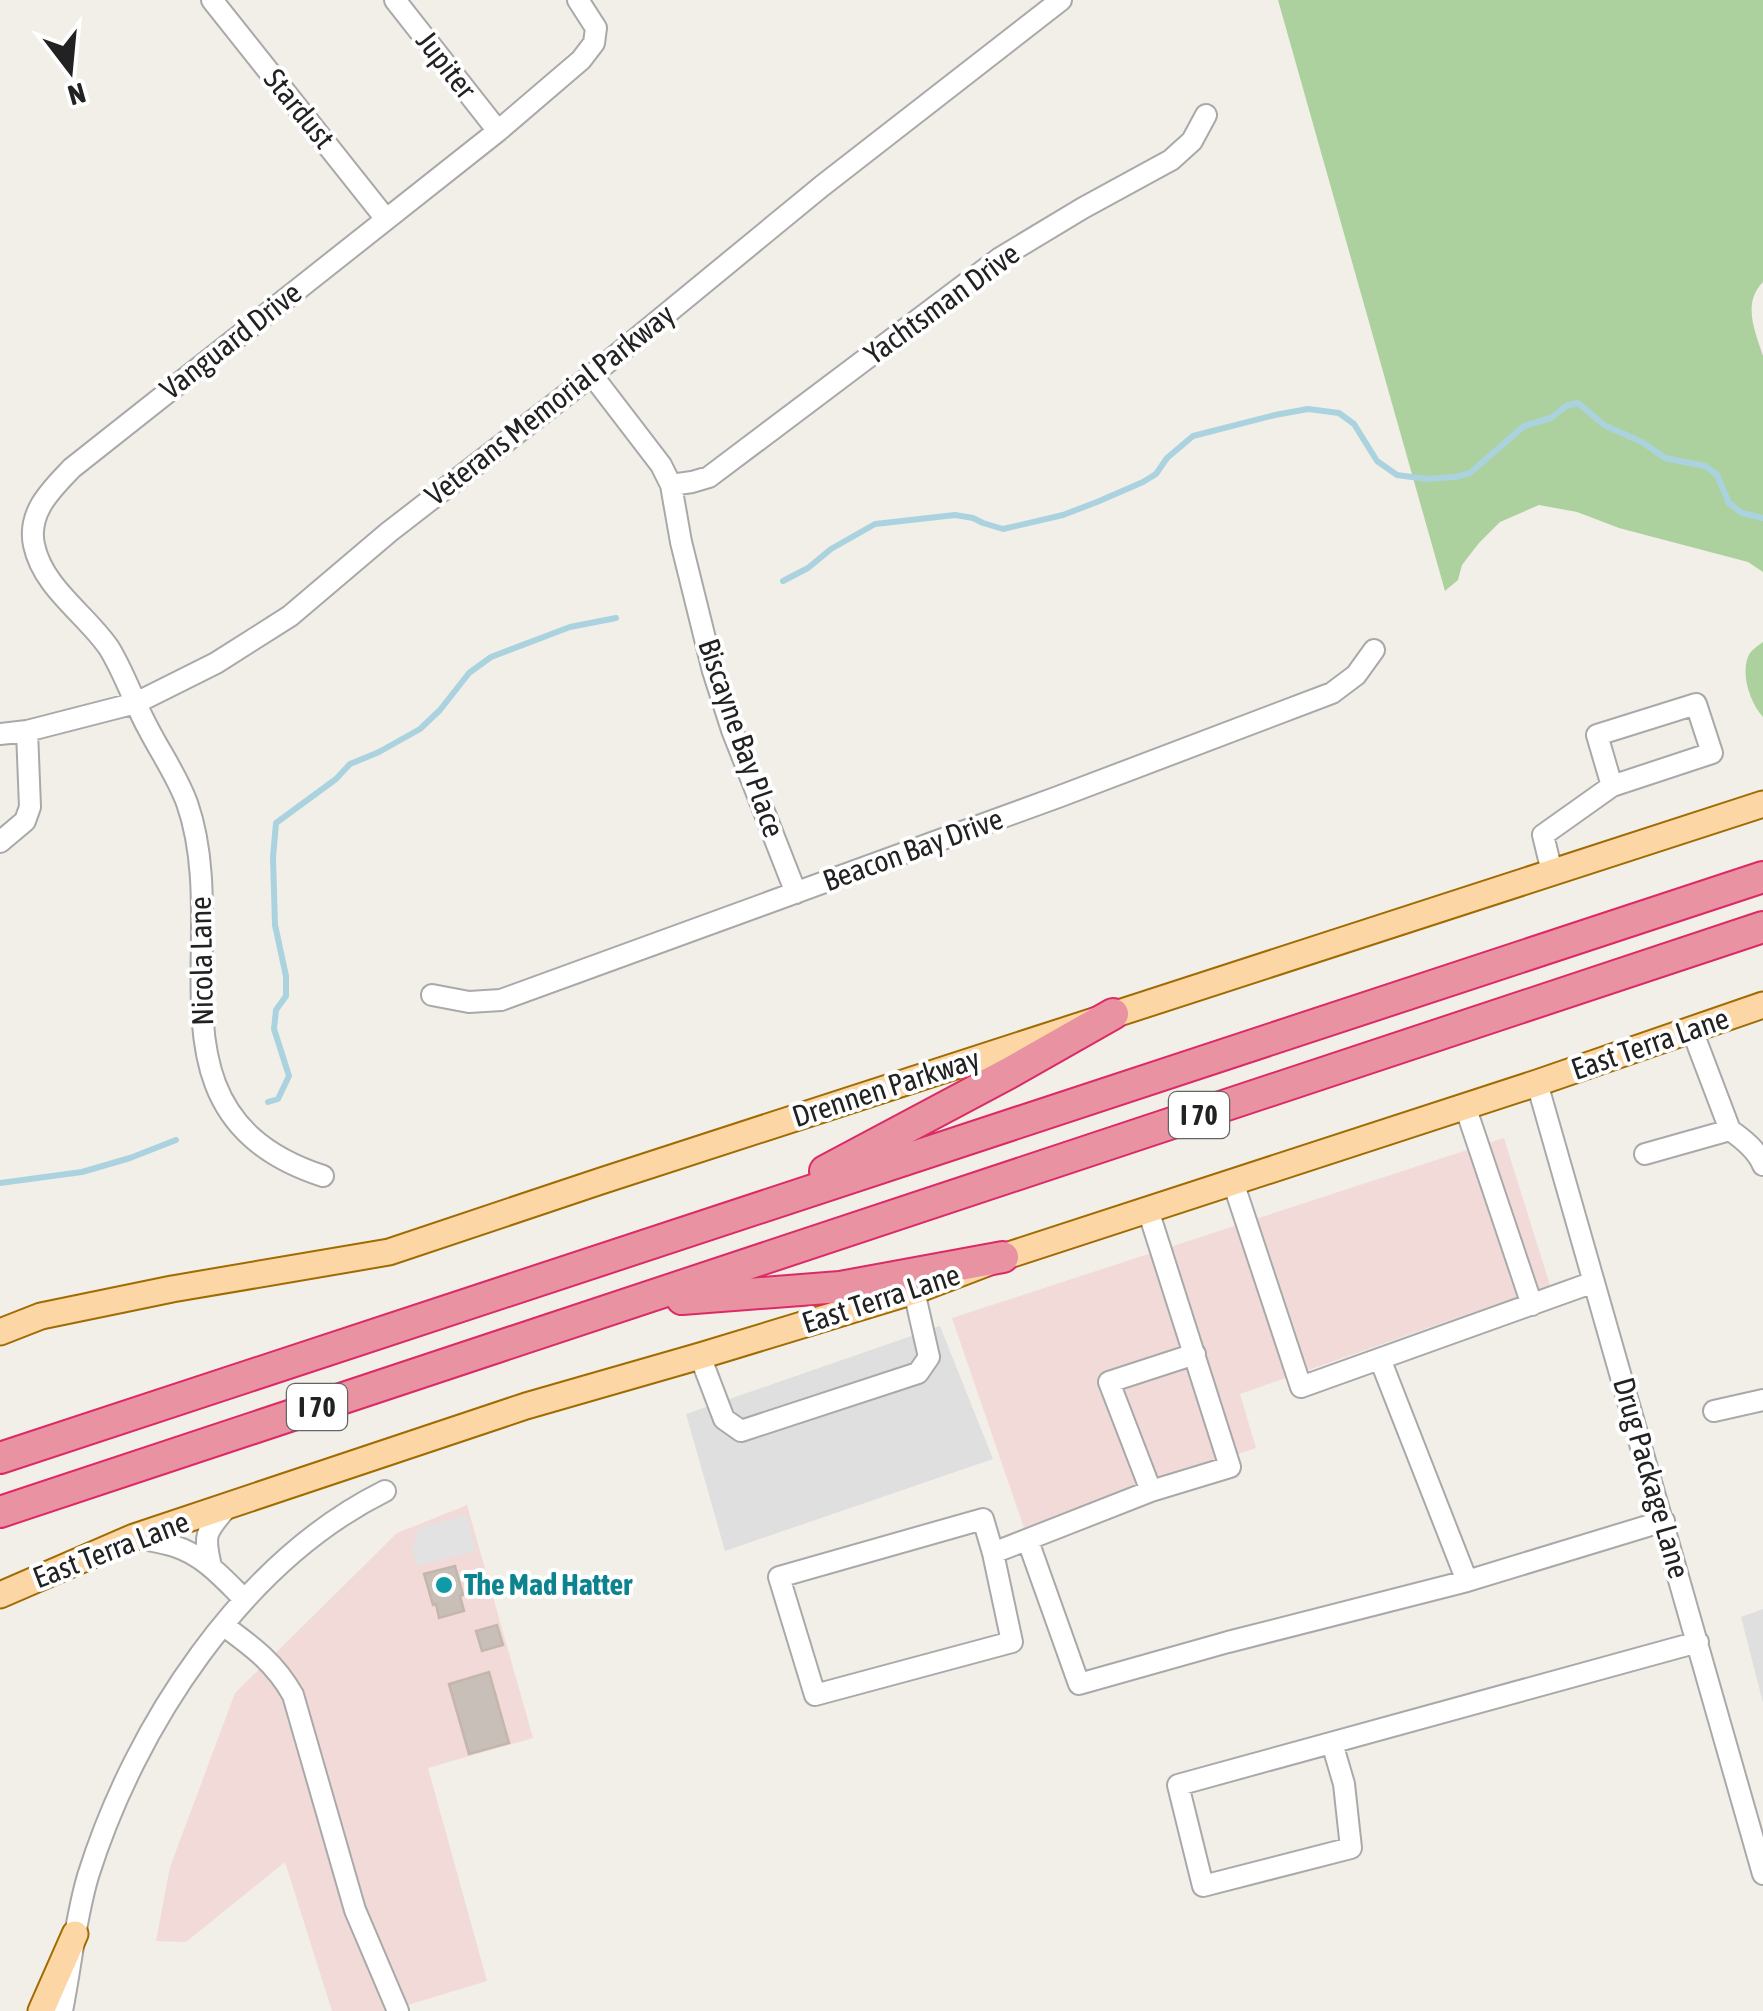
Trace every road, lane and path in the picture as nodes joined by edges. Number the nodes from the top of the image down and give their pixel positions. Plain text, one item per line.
1 (212, 0) edge
2 (395, 0) edge
3 (578, 0) edge
4 (1060, 0) edge
5 (1206, 115) dead end
6 (498, 131) junction
7 (386, 219) junction
8 (592, 375) junction
9 (671, 484) junction
10 (1374, 650) dead end
11 (136, 703) junction
12 (27, 731) junction
13 (0, 734) edge
14 (1612, 786) junction
15 (1763, 804) edge
16 (0, 842) edge
17 (1552, 872) junction
18 (1763, 877) edge
19 (796, 892) junction
20 (1763, 927) edge
21 (432, 995) dead end
22 (1763, 1006) edge
23 (1113, 1014) junction
24 (1692, 1030) junction
25 (1537, 1083) junction
26 (1464, 1106) junction
27 (1730, 1130) junction
28 (1645, 1154) dead end
29 (1763, 1165) edge
30 (323, 1176) dead end
31 (1233, 1182) junction
32 (1148, 1210) junction
33 (747, 1212) junction
34 (1002, 1257) junction
35 (1594, 1282) junction
36 (914, 1291) junction
37 (635, 1303) junction
38 (1532, 1305) junction
39 (0, 1332) edge
40 (1195, 1354) junction
41 (700, 1356) junction
42 (1380, 1359) junction
43 (1763, 1400) edge
44 (1714, 1411) dead end
45 (0, 1458) edge
46 (386, 1491) dead end
47 (1152, 1491) junction
48 (228, 1506) junction
49 (0, 1512) edge
50 (1664, 1521) junction
51 (134, 1538) junction
52 (1028, 1541) junction
53 (993, 1553) junction
54 (212, 1566) junction
55 (1468, 1581) junction
56 (0, 1594) edge
57 (244, 1599) junction
58 (223, 1625) junction
59 (1698, 1642) junction
60 (1332, 1743) junction
61 (1763, 1874) edge
62 (74, 1934) junction
63 (41, 2011) edge
64 (62, 2011) edge
65 (398, 2011) edge

1 - 7 street, Stardust
2 - 6 street, Jupiter
3 - 6 street, Vanguard Drive
4 - 8 street, Veterans Memorial Parkway
5 - 9 street, Yachtsman Drive
6 - 7 street, Vanguard Drive
7 - 11 street, Vanguard Drive
8 - 9 street
8 - 11 street, Veterans Memorial Parkway
9 - 19 street, Biscayne Bay Place
10 - 19 street, Beacon Bay Drive
11 - 12 street, Veterans Memorial Parkway
11 - 30 street, Nicola Lane
12 - 13 street, Veterans Memorial Parkway
12 - 16 street
14 - 14 street
14 - 17 street
15 - 17 main road, Drennen Parkway
17 - 23 main road, Drennen Parkway
18 - 33 highway, I 70
19 - 21 street, Beacon Bay Drive
20 - 37 highway, I 70
22 - 24 main road, East Terra Lane
23 - 33 highway
23 - 39 main road, Drennen Parkway
24 - 25 main road, East Terra Lane
24 - 27 street
25 - 26 main road, East Terra Lane
25 - 35 street, Drug Package Lane
26 - 31 main road, East Terra Lane
26 - 38 street
27 - 28 street
27 - 29 street
31 - 32 main road, East Terra Lane
31 - 42 street
32 - 34 main road, East Terra Lane
32 - 40 street
33 - 45 highway, I 70
34 - 36 main road, East Terra Lane
34 - 37 highway
35 - 38 street
35 - 50 street, Drug Package Lane
36 - 41 main road, East Terra Lane
36 - 41 street
37 - 49 highway, I 70
38 - 42 street
40 - 47 street
40 - 47 street
41 - 48 main road, East Terra Lane
42 - 55 street
43 - 44 street
46 - 57 street
47 - 52 street
48 - 51 main road, East Terra Lane
48 - 54 street
50 - 55 street
50 - 59 street, Drug Package Lane
51 - 54 street
51 - 56 main road, East Terra Lane
52 - 53 street
52 - 55 street
53 - 53 street
54 - 57 street
57 - 58 street
58 - 62 street
58 - 65 street
59 - 60 street
59 - 61 street, Drug Package Lane
60 - 60 street
62 - 63 main road
62 - 64 street

